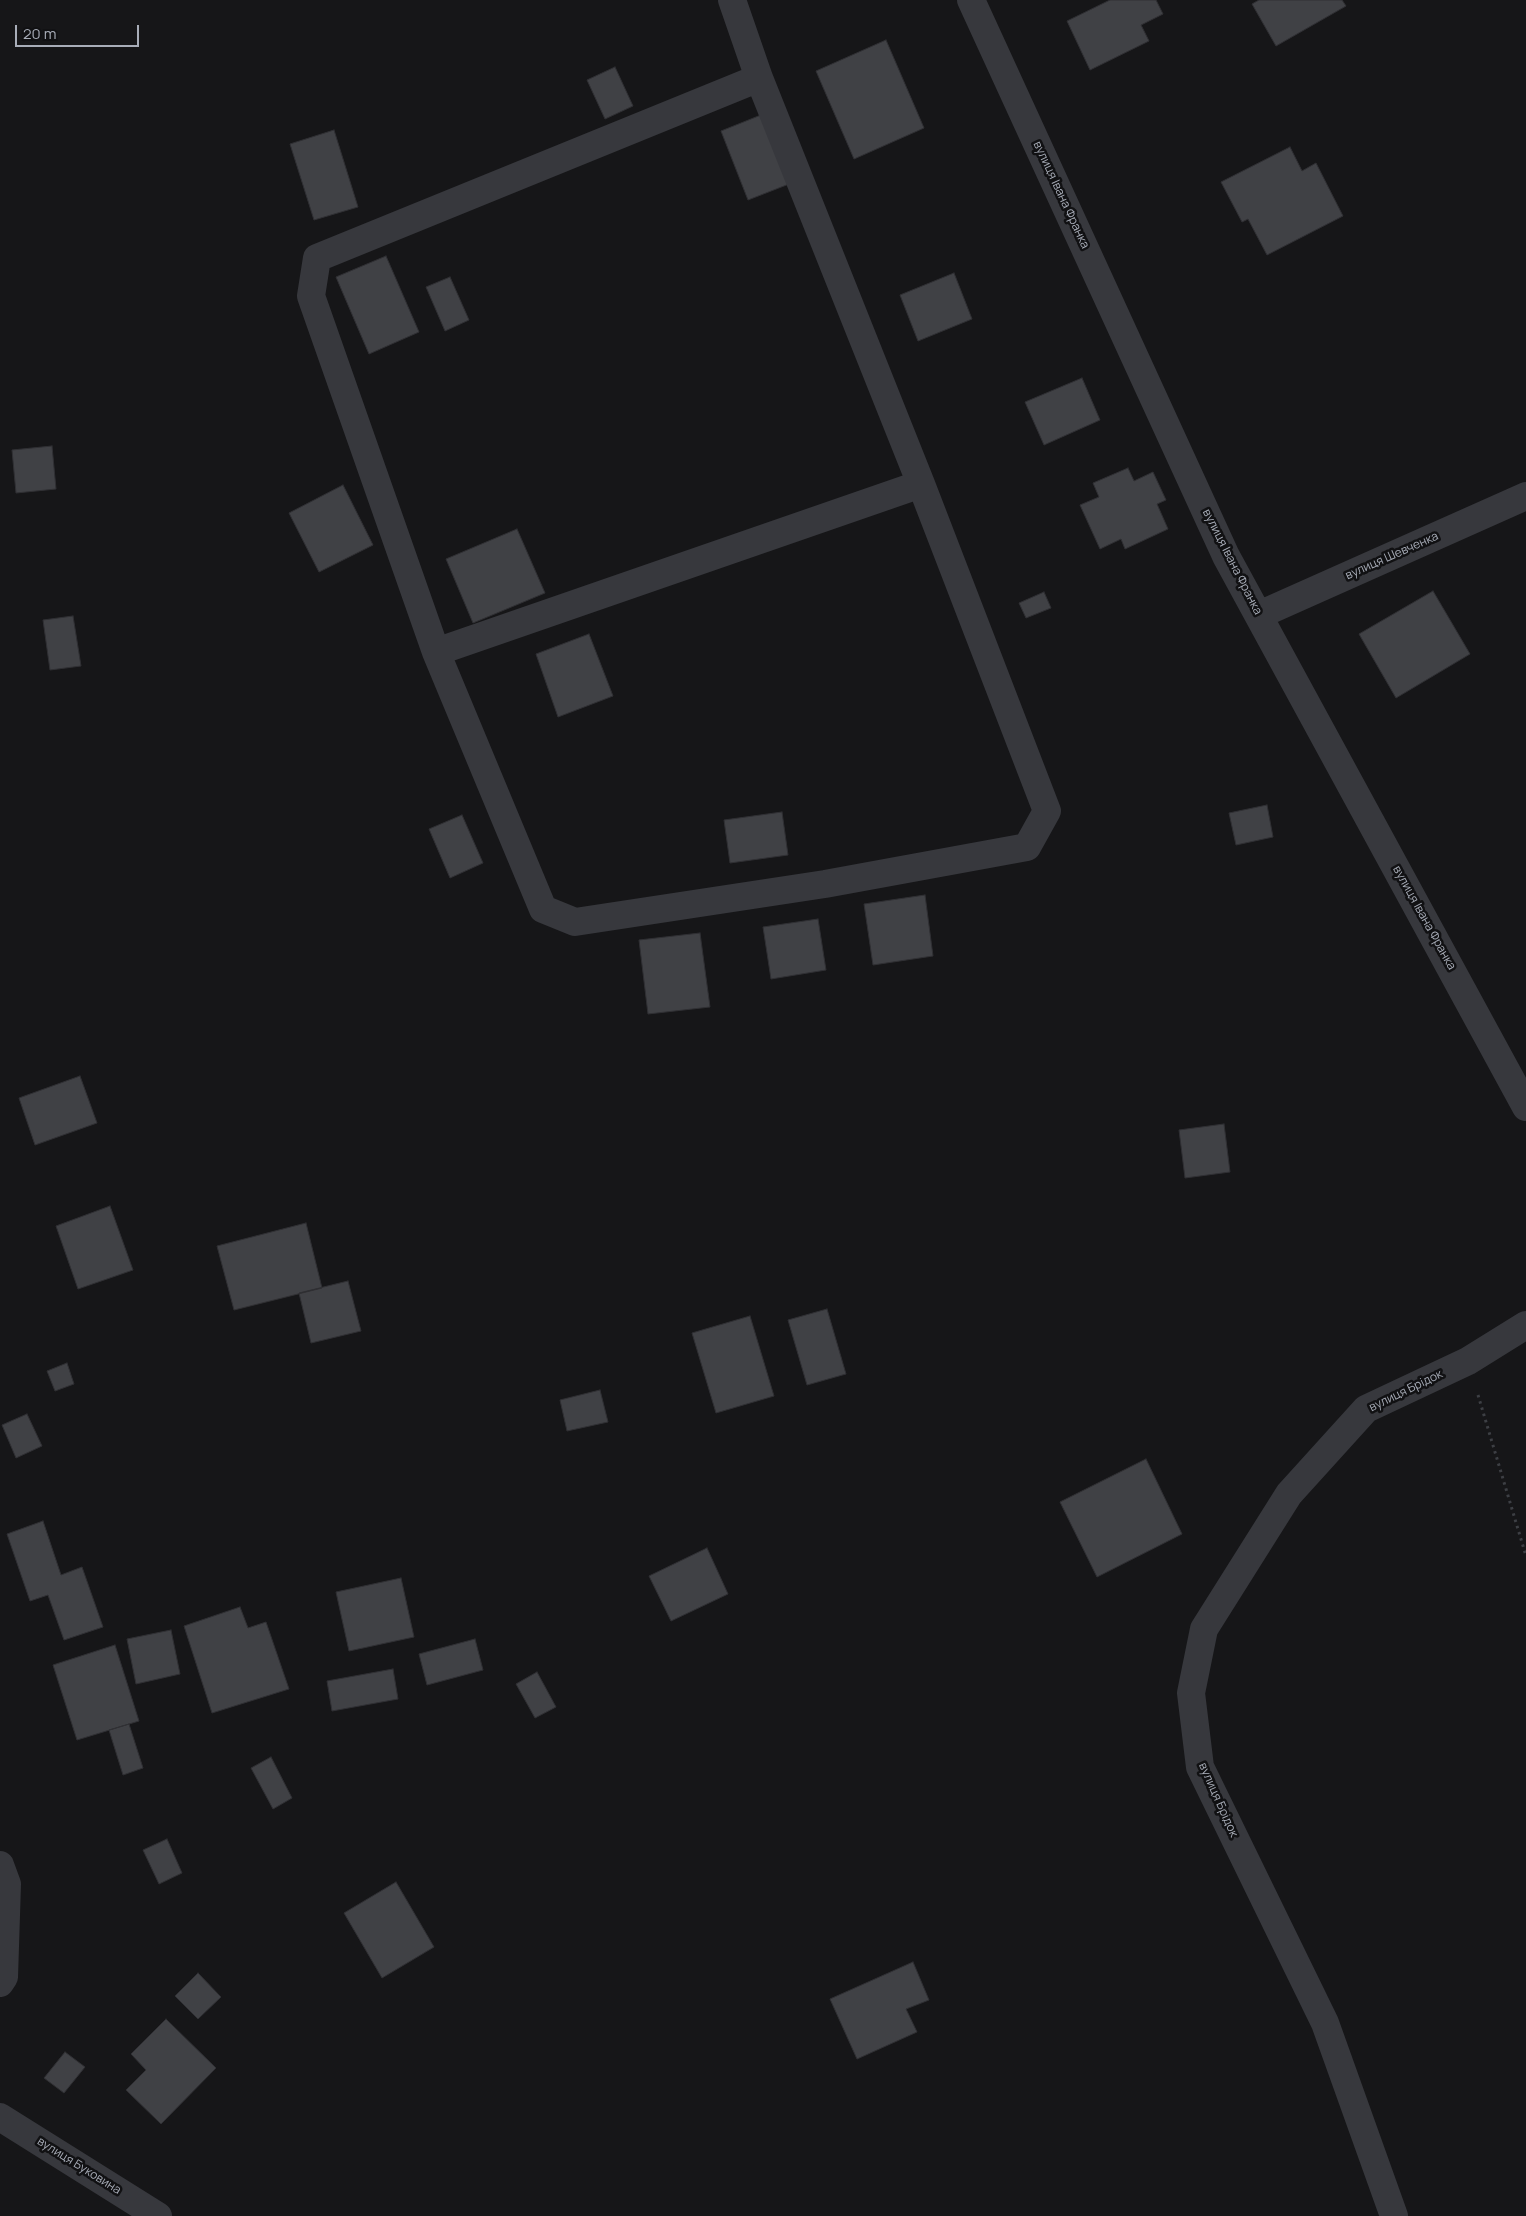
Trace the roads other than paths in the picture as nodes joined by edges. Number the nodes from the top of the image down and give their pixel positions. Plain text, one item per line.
1 (732, 0) edge
2 (971, 0) edge
3 (759, 78) junction
4 (921, 484) junction
5 (1526, 496) edge
6 (1259, 615) junction
7 (436, 652) junction
8 (1526, 1107) edge
9 (1526, 1325) edge
10 (0, 1865) edge
11 (0, 1983) edge
12 (0, 2117) edge
13 (158, 2216) edge
14 (1394, 2216) edge

1 - 3 street
2 - 6 street, вулиця Івана Франка
3 - 4 street
3 - 7 street
4 - 7 street
4 - 7 street
5 - 6 street, вулиця Шевченка
6 - 8 street, вулиця Івана Франка
9 - 14 street, вулиця Брідок
10 - 11 street
12 - 13 street, вулиця Буковина

